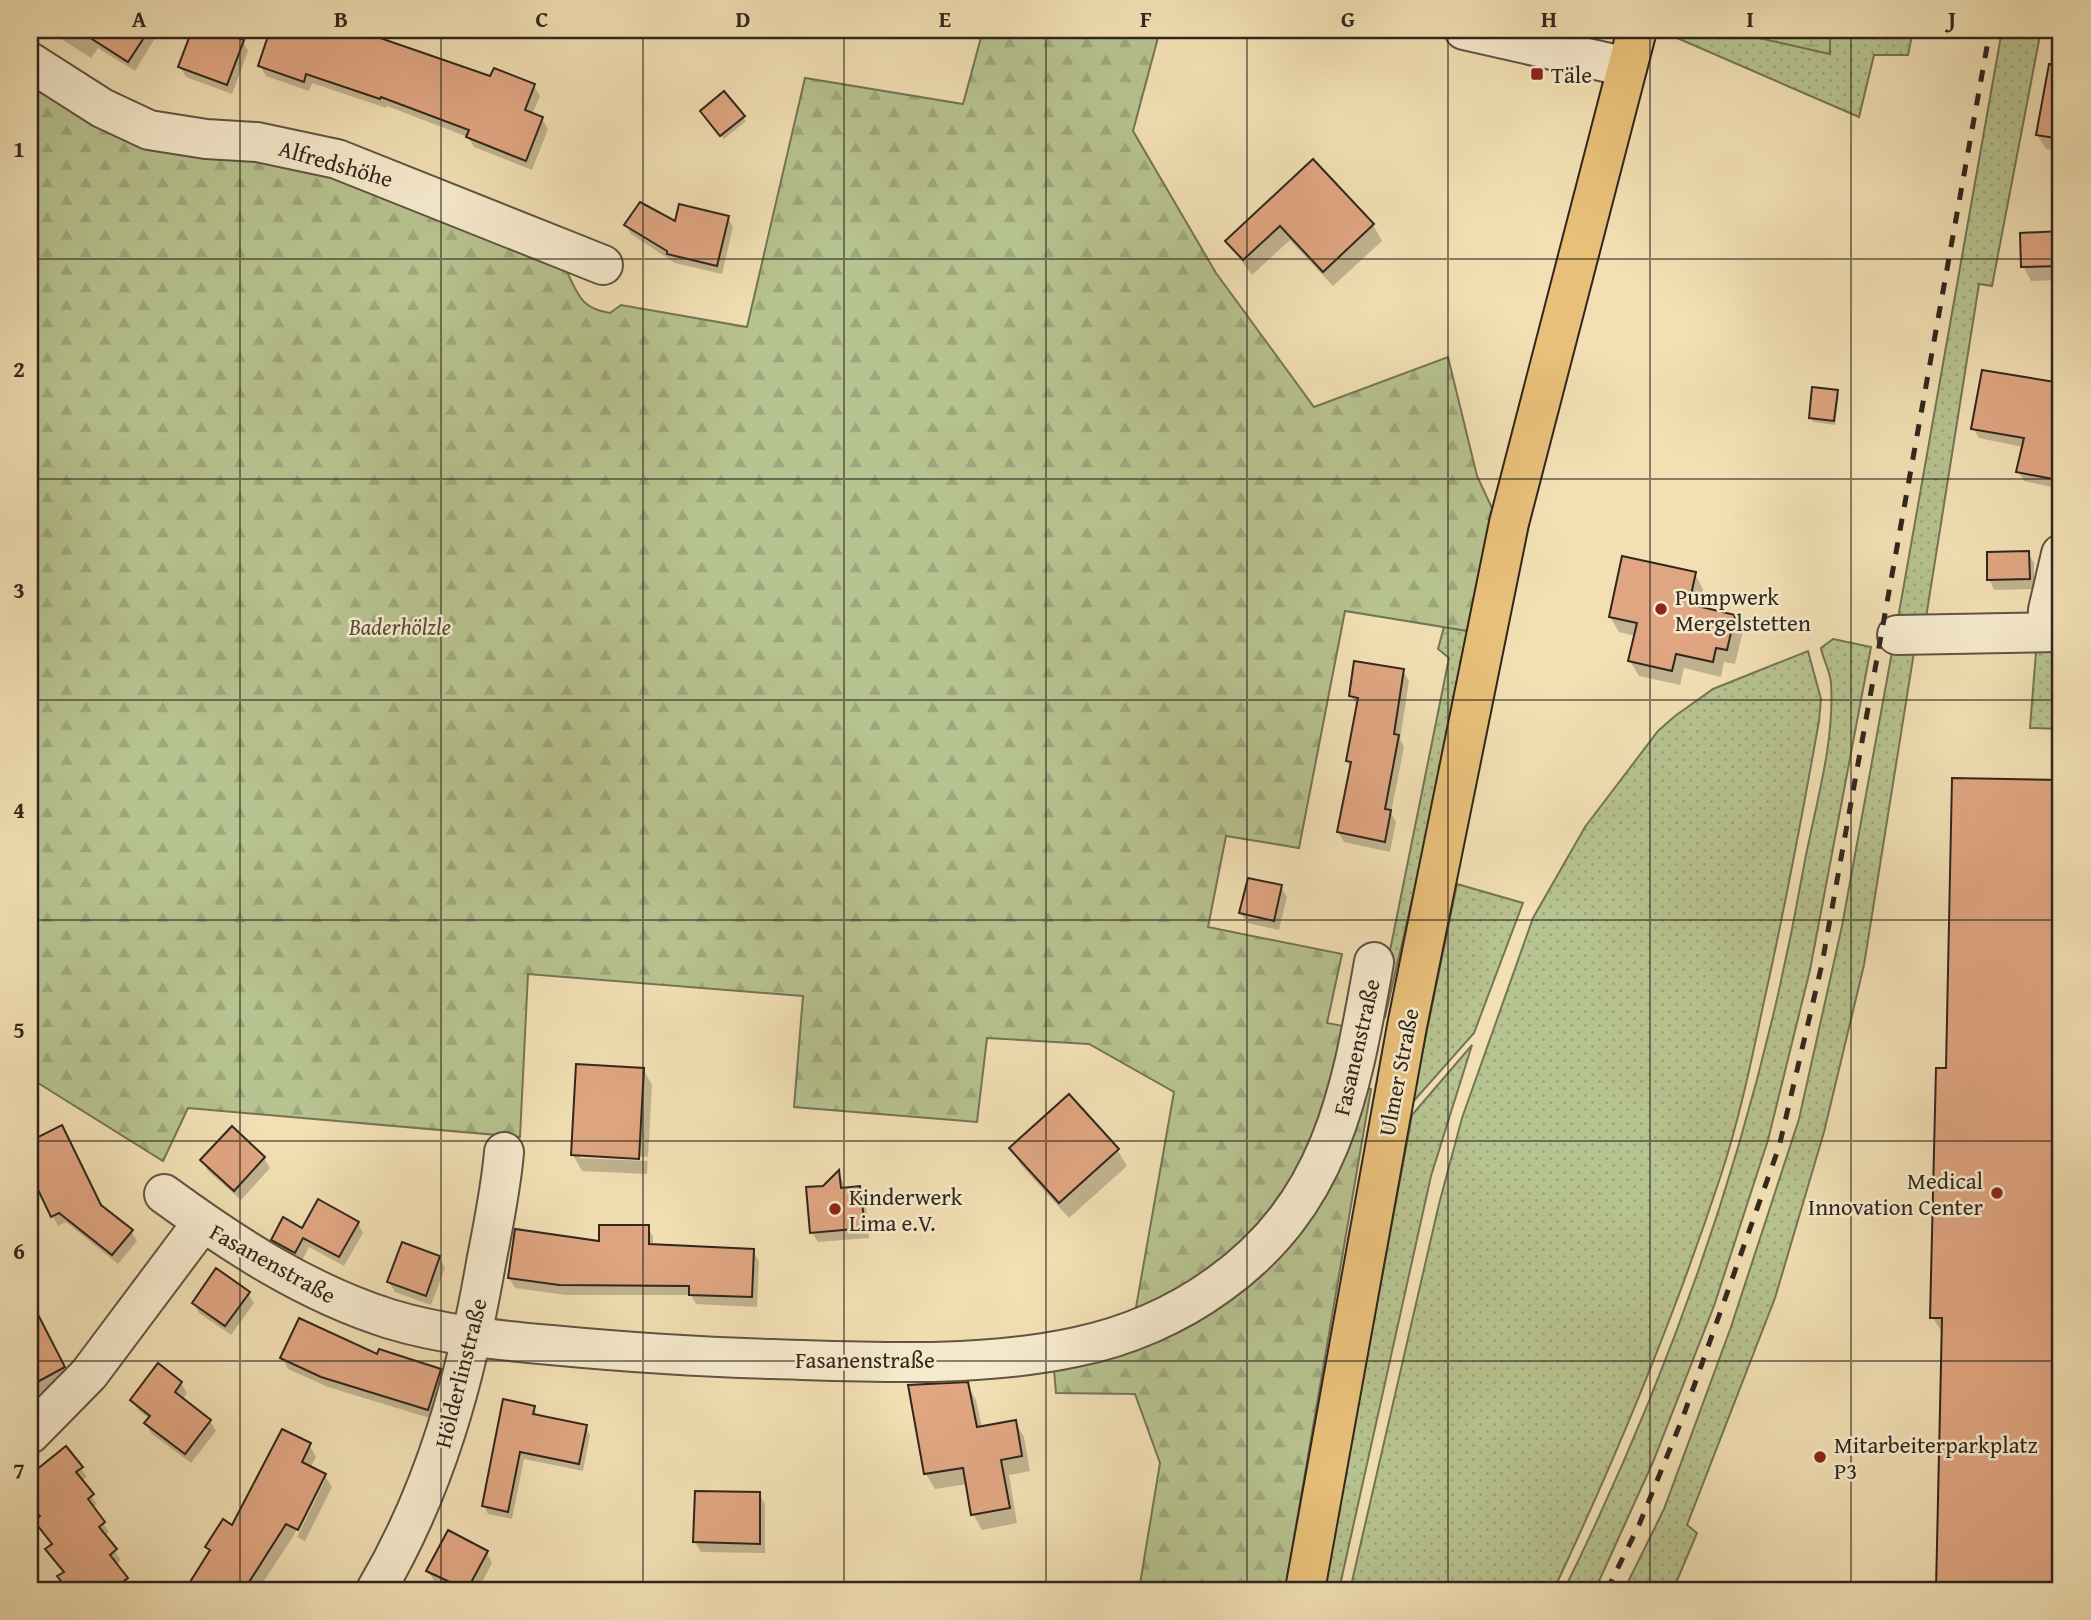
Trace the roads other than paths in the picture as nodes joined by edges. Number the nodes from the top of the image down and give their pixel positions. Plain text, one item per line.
1 (1464, 30) edge
2 (1637, 30) edge
3 (30, 62) edge
4 (1627, 67) junction
5 (603, 265) dead end
6 (2061, 554) edge
7 (2054, 632) edge
8 (1898, 635) dead end
9 (1374, 962) dead end
10 (504, 1152) dead end
11 (164, 1194) dead end
12 (202, 1223) junction
13 (473, 1338) junction
14 (30, 1434) edge
15 (383, 1588) edge
16 (1305, 1590) edge

1 - 4 street
2 - 4 main road, Ulmer Straße
3 - 5 street, Alfredshöhe
4 - 16 main road, Ulmer Straße
6 - 7 street
7 - 8 street
9 - 13 street, Fasanenstraße
10 - 13 street, Hölderlinstraße
11 - 12 street, Fasanenstraße
12 - 13 street, Fasanenstraße
12 - 14 street
13 - 15 street, Hölderlinstraße

